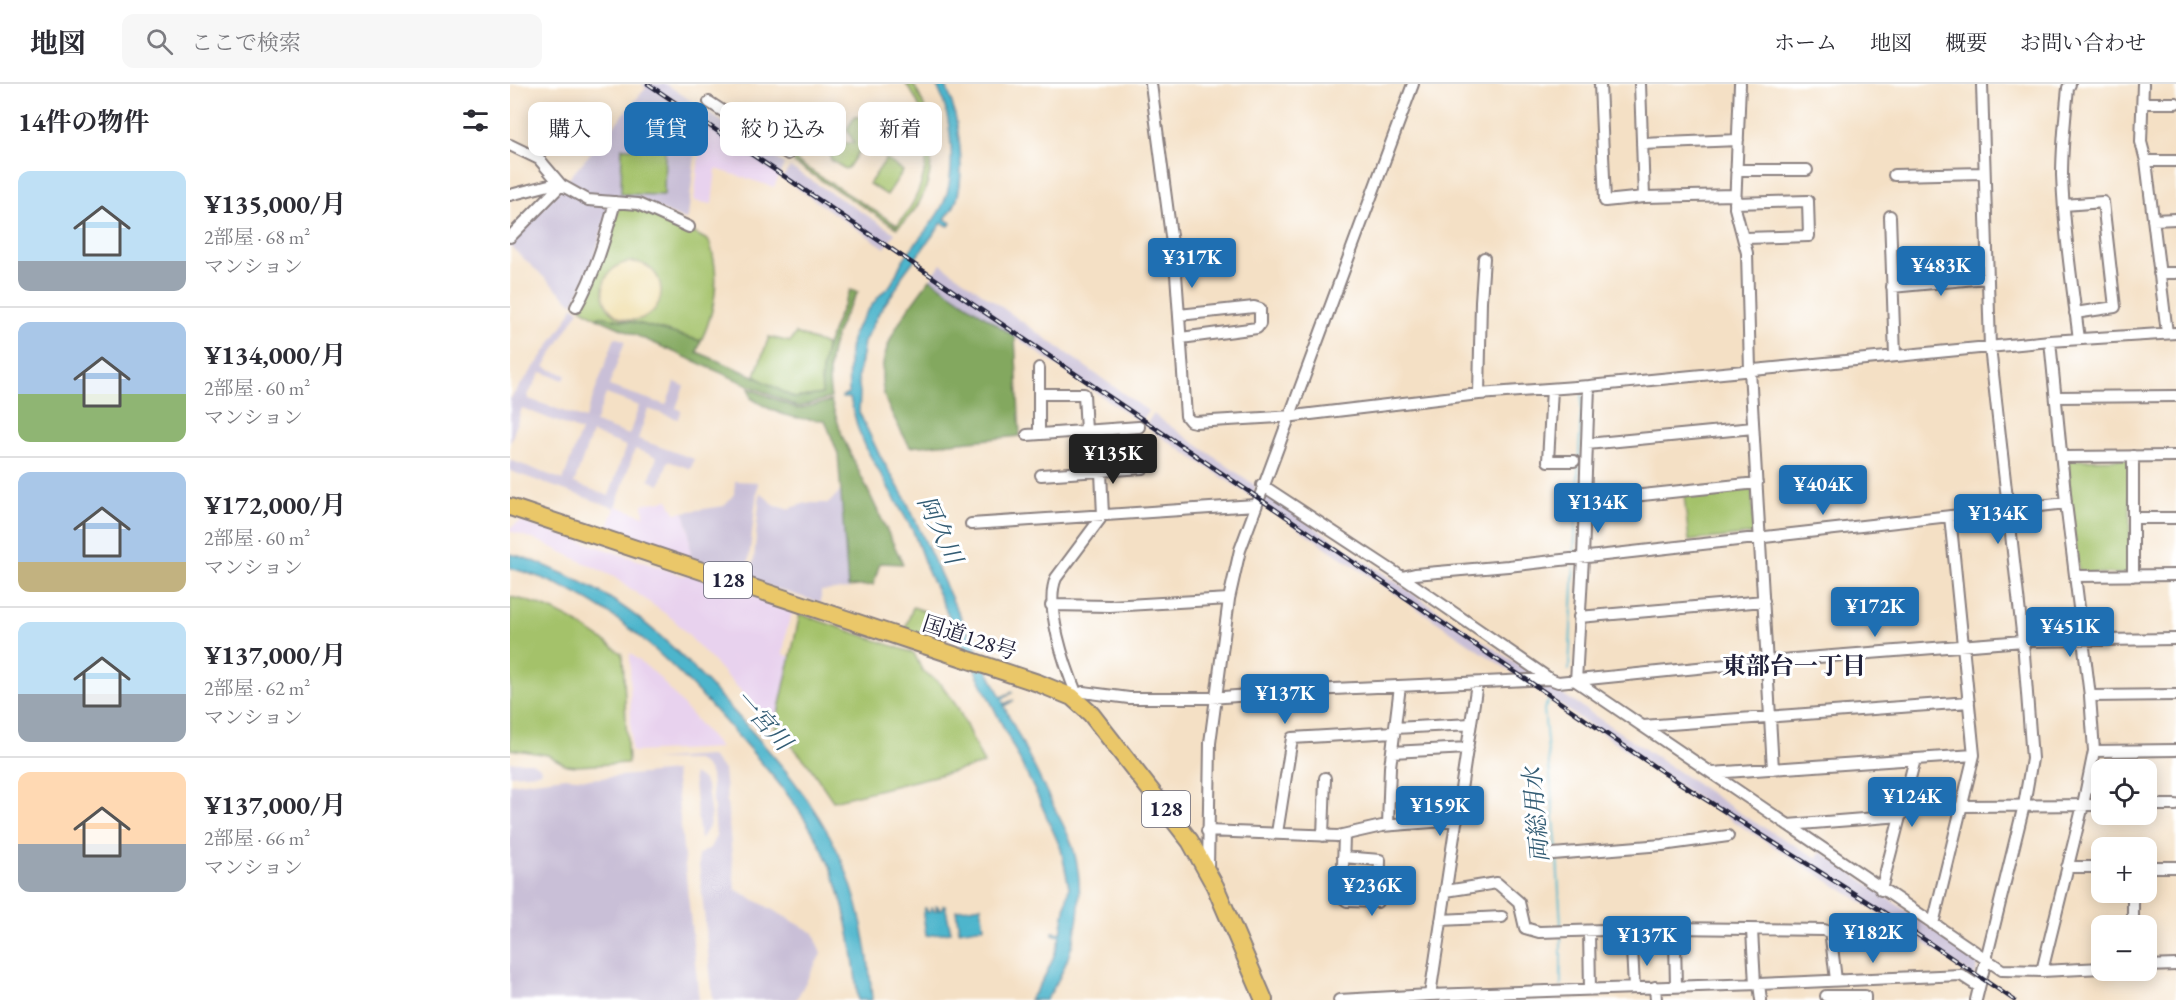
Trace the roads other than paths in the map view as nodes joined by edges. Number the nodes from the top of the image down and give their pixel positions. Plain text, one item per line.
1 (1151, 84) edge
2 (1413, 84) edge
3 (1600, 84) edge
4 (1640, 84) edge
5 (1740, 84) edge
6 (1982, 84) edge
7 (2070, 84) edge
8 (2143, 84) edge
9 (709, 102) dead end
10 (2143, 103) junction
11 (2176, 103) edge
12 (720, 109) edge
13 (1738, 140) junction
14 (1642, 144) junction
15 (510, 145) edge
16 (2146, 161) junction
17 (2176, 161) edge
18 (1736, 170) junction
19 (1807, 170) dead end
20 (1984, 173) junction
21 (1894, 175) dead end
22 (561, 185) junction
23 (510, 195) edge
24 (1644, 197) junction
25 (1735, 199) junction
26 (615, 202) junction
27 (2064, 205) junction
28 (1890, 216) dead end
29 (2176, 219) edge
30 (2153, 220) junction
31 (688, 227) dead end
32 (510, 237) edge
33 (1744, 238) junction
34 (1484, 258) dead end
35 (2159, 273) junction
36 (2176, 273) edge
37 (1986, 278) junction
38 (1892, 287) junction
39 (576, 308) dead end
40 (2075, 313) junction
41 (1179, 315) junction
42 (2171, 333) edge
43 (1181, 338) junction
44 (2079, 339) junction
45 (2050, 341) junction
46 (1990, 347) junction
47 (1895, 356) junction
48 (1039, 368) dead end
49 (1750, 370) junction
50 (1589, 386) junction
51 (1552, 389) junction
52 (1039, 394) junction
53 (1479, 394) junction
54 (2176, 396) edge
55 (2056, 397) junction
56 (1289, 416) junction
57 (1139, 427) dead end
58 (1754, 428) junction
59 (1099, 430) junction
60 (1086, 431) junction
61 (1039, 434) junction
62 (1027, 435) dead end
63 (1587, 444) junction
64 (1142, 448) dead end
65 (2133, 456) junction
66 (2176, 456) edge
67 (2063, 457) junction
68 (1574, 461) dead end
69 (1101, 472) junction
70 (1041, 475) dead end
71 (1757, 483) junction
72 (1262, 485) junction
73 (1585, 501) junction
74 (2067, 503) junction
75 (1255, 505) junction
76 (510, 507) edge
77 (2008, 510) junction
78 (1103, 514) junction
79 (1950, 516) junction
80 (2133, 518) junction
81 (2176, 518) edge
82 (971, 524) dead end
83 (1760, 538) junction
84 (1583, 558) junction
85 (2076, 576) junction
86 (2133, 576) junction
87 (2176, 576) edge
88 (1402, 577) junction
89 (1229, 599) junction
90 (1764, 601) junction
91 (1052, 605) junction
92 (1579, 617) junction
93 (2082, 639) junction
94 (2176, 639) edge
95 (2023, 641) junction
96 (1963, 645) junction
97 (1767, 661) junction
98 (1550, 679) junction
99 (1576, 681) junction
100 (1477, 683) junction
101 (1400, 686) junction
102 (2176, 695) edge
103 (1074, 696) junction
104 (2090, 696) junction
105 (1216, 698) junction
106 (1969, 702) junction
107 (1770, 717) junction
108 (1472, 724) junction
109 (1643, 726) junction
110 (1395, 730) junction
111 (1468, 748) junction
112 (2176, 750) edge
113 (1392, 752) junction
114 (2094, 752) junction
115 (1974, 755) junction
116 (1914, 759) junction
117 (1773, 769) junction
118 (1712, 773) junction
119 (1324, 778) dead end
120 (2024, 805) junction
121 (2083, 805) junction
122 (2091, 805) edge
123 (2157, 805) edge
124 (2176, 805) edge
125 (1961, 806) junction
126 (1901, 816) junction
127 (1457, 820) junction
128 (1388, 825) junction
129 (1788, 825) junction
130 (1207, 831) junction
131 (1278, 833) junction
132 (1323, 836) junction
133 (1344, 836) junction
134 (1728, 836) dead end
135 (1556, 854) dead end
136 (1343, 857) junction
137 (2067, 867) junction
138 (2091, 867) edge
139 (2157, 867) edge
140 (2176, 867) edge
141 (1208, 871) junction
142 (1881, 890) junction
143 (1446, 891) junction
144 (1502, 917) dead end
145 (1442, 920) junction
146 (1933, 924) junction
147 (1752, 930) junction
148 (1589, 931) junction
149 (1675, 941) dead end
150 (1632, 948) dead end
151 (1985, 960) junction
152 (2176, 965) edge
153 (2157, 966) edge
154 (2091, 969) edge
155 (2042, 971) junction
156 (1831, 980) junction
157 (1757, 984) junction
158 (1676, 986) junction
159 (1978, 986) junction
160 (1655, 987) junction
161 (1634, 988) junction
162 (1590, 990) junction
163 (1430, 995) junction
164 (1556, 996) edge
165 (1826, 998) edge
166 (1264, 1000) edge
167 (1339, 1000) edge
168 (1656, 1000) edge
169 (1761, 1000) edge
170 (1865, 1000) edge
171 (1976, 1000) edge

1 - 41 street
2 - 56 street
3 - 24 street
4 - 14 street
5 - 13 street
6 - 20 street
7 - 27 street
8 - 10 street
9 - 12 street
10 - 11 street
10 - 16 street
13 - 14 street
13 - 18 street
14 - 24 street
15 - 22 street
16 - 17 street
16 - 30 street
18 - 19 street
18 - 25 street
20 - 21 street
20 - 37 street
22 - 23 street
22 - 26 street
22 - 32 street
24 - 25 street
25 - 33 street
25 - 33 street
26 - 31 street
26 - 39 street
27 - 40 street
27 - 40 street
28 - 38 street
29 - 30 street
30 - 35 street
33 - 49 street
34 - 53 street
35 - 36 street
35 - 42 street
37 - 38 street
37 - 46 street
38 - 47 street
40 - 44 street
41 - 43 street
41 - 43 street
42 - 44 street
43 - 56 street
44 - 45 street
45 - 46 street
45 - 55 street
46 - 47 street
46 - 77 street
47 - 49 street
48 - 52 street
49 - 50 street
49 - 58 street
50 - 51 street
50 - 63 street
51 - 53 street
51 - 68 street
52 - 60 street
52 - 61 street
53 - 56 street
54 - 55 street
55 - 67 street
56 - 72 street
57 - 59 street
58 - 63 street
58 - 71 street
59 - 60 street
59 - 69 street
60 - 61 street
61 - 62 street
63 - 73 street
64 - 69 street
65 - 66 street
65 - 67 street
65 - 80 street
67 - 74 street
69 - 70 street
69 - 78 street
71 - 73 street
71 - 83 street
72 - 75 street
72 - 88 street
73 - 84 street
74 - 77 street
74 - 85 street
75 - 78 street
75 - 89 street
76 - 103 highway, 国道128号 / 128
77 - 79 street
77 - 95 street
78 - 82 street
78 - 91 street
79 - 83 street
79 - 96 street
80 - 81 street
80 - 86 street
83 - 84 street
83 - 90 street
84 - 88 street
84 - 92 street
85 - 86 street
85 - 93 street
86 - 87 street
88 - 98 street
89 - 91 street
89 - 105 street
90 - 92 street
90 - 97 street
91 - 103 street
92 - 99 street
93 - 94 street
93 - 95 street
93 - 104 street
95 - 96 street
95 - 120 street
96 - 97 street
96 - 106 street
97 - 99 street
97 - 107 street
98 - 99 street
98 - 100 street
99 - 109 street
100 - 101 street
100 - 108 street
101 - 105 street
101 - 110 street
102 - 104 street
103 - 105 street
103 - 141 highway, 国道128号 / 128
104 - 114 street
105 - 130 street
106 - 107 street
106 - 115 street
107 - 109 street
107 - 117 street
108 - 110 street
108 - 111 street
109 - 118 street
110 - 113 street
110 - 131 street
111 - 113 street
111 - 127 street
112 - 114 street
113 - 128 street
114 - 121 street
115 - 116 street
115 - 125 street
116 - 117 street
116 - 126 street
117 - 118 street
118 - 129 street
119 - 132 street
120 - 121 street
120 - 125 street
120 - 151 street
121 - 122 street
121 - 137 street
123 - 124 street
125 - 146 street
126 - 129 street
126 - 142 street
127 - 128 street
127 - 143 street
128 - 133 street
129 - 142 street
130 - 131 street
130 - 141 street
131 - 132 street
132 - 133 street
133 - 136 street
134 - 135 street
136 - 136 street
137 - 138 street
137 - 155 street
139 - 140 street
141 - 166 highway, 国道128号 / 128
142 - 146 street
143 - 145 street
143 - 148 street
144 - 145 street
145 - 163 street
146 - 151 street
147 - 148 street
147 - 156 street
147 - 157 street
148 - 162 street
149 - 158 street
150 - 161 street
151 - 155 street
151 - 159 street
152 - 153 street
154 - 155 street
156 - 157 street
156 - 159 street
156 - 165 street
157 - 158 street
157 - 169 street
158 - 160 street
159 - 171 street
160 - 161 street
160 - 168 street
161 - 162 street
162 - 164 street
163 - 164 street
163 - 167 street
165 - 170 street

